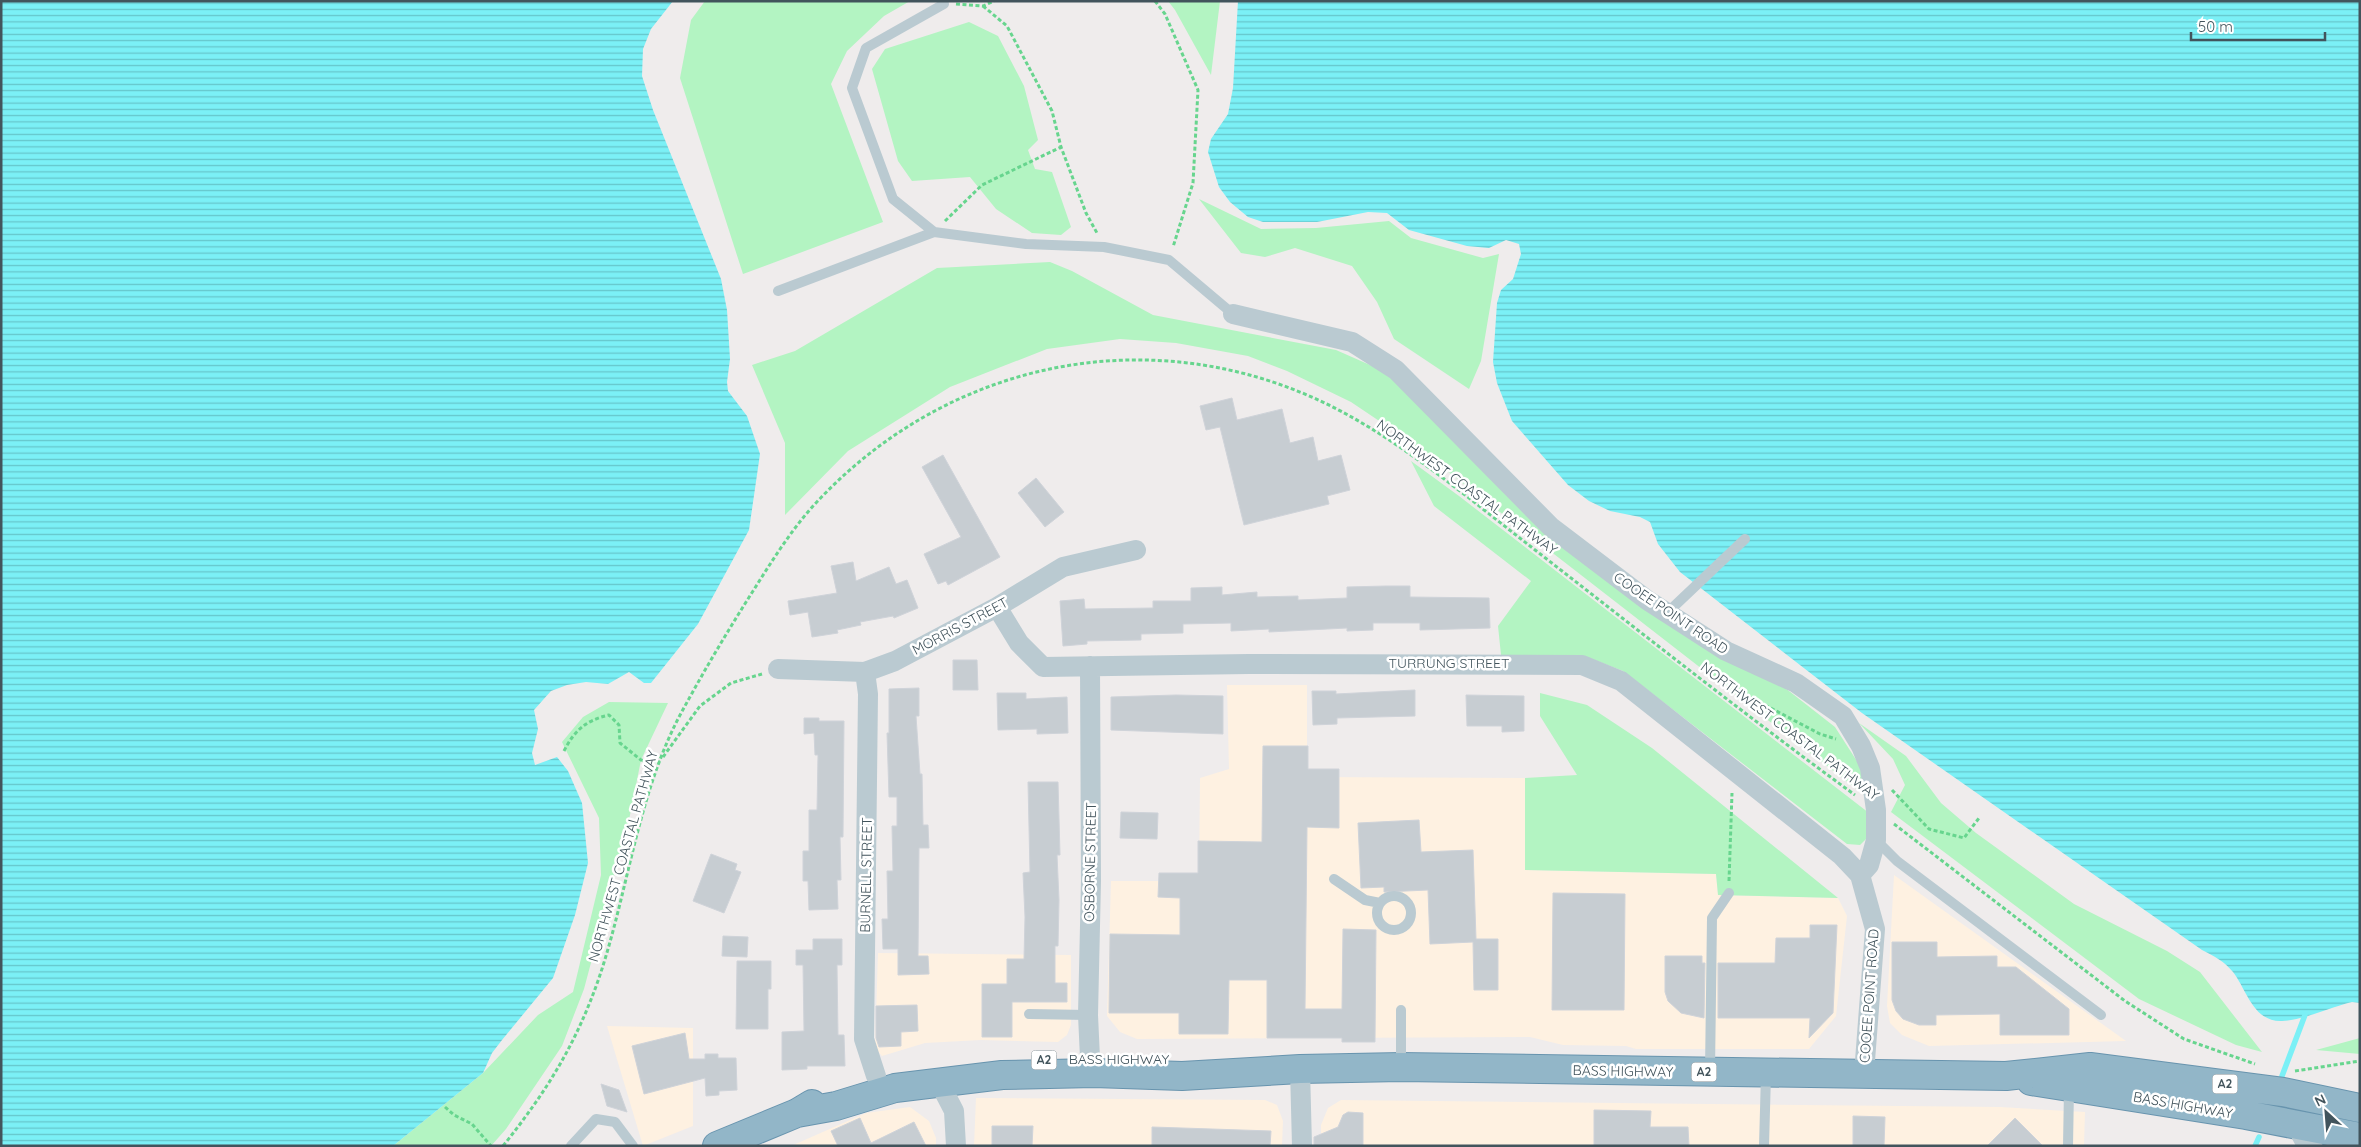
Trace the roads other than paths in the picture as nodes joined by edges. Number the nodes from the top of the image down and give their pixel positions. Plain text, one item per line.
1 (944, 4) road end
2 (934, 232) junction
3 (778, 291) dead end
4 (1233, 314) joint
5 (1745, 539) dead end
6 (1136, 550) dead end
7 (997, 607) junction
8 (1667, 613) junction
9 (1090, 666) junction
10 (778, 669) road end
11 (865, 672) junction
12 (1876, 840) junction
13 (1860, 874) junction
14 (1334, 879) dead end
15 (1729, 893) road end
16 (1380, 903) dead end
17 (1401, 1010) dead end
18 (1029, 1014) dead end
19 (2101, 1014) dead end
20 (1088, 1015) junction
21 (1090, 1058) junction
22 (1402, 1067) junction
23 (1300, 1068) junction
24 (1710, 1072) junction
25 (1766, 1073) junction
26 (1864, 1074) junction
27 (876, 1076) junction
28 (2006, 1076) junction
29 (939, 1082) junction
30 (2069, 1089) junction
31 (2360, 1108) edge
32 (797, 1113) junction
33 (2305, 1137) edge
34 (2360, 1137) edge
35 (570, 1146) edge
36 (633, 1146) edge
37 (717, 1146) edge
38 (956, 1146) edge
39 (1302, 1146) edge
40 (1764, 1146) edge
41 (2068, 1146) edge

1 - 2 lane
2 - 3 lane
2 - 4 lane
4 - 8 street, COOEE POINT ROAD
5 - 8 lane
6 - 7 street, MORRIS STREET
7 - 9 street, TURRUNG STREET
7 - 11 street, MORRIS STREET
8 - 12 street, COOEE POINT ROAD
9 - 13 street, TURRUNG STREET
9 - 20 street, OSBORNE STREET
10 - 11 street, MORRIS STREET
11 - 27 street, BURNELL STREET
12 - 13 street, COOEE POINT ROAD
12 - 19 lane
13 - 26 street, COOEE POINT ROAD
14 - 16 lane
15 - 24 lane
17 - 22 lane
18 - 20 lane
20 - 21 street, OSBORNE STREET
21 - 23 highway, BASS HIGHWAY / A2
21 - 27 highway, BASS HIGHWAY / A2
22 - 23 highway, BASS HIGHWAY / A2
22 - 24 highway, BASS HIGHWAY / A2
23 - 29 highway, BASS HIGHWAY / A2
23 - 39 street
24 - 25 highway, BASS HIGHWAY / A2
25 - 26 highway, BASS HIGHWAY / A2
25 - 40 lane
26 - 28 highway, BASS HIGHWAY / A2
27 - 32 highway, BASS HIGHWAY / A2
28 - 30 highway, BASS HIGHWAY / A2
28 - 31 highway, BASS HIGHWAY / A2
29 - 32 highway, BASS HIGHWAY / A2
29 - 38 street
30 - 33 highway, BASS HIGHWAY / A2
30 - 41 lane
32 - 37 highway, BASS HIGHWAY / A2
33 - 34 highway, BASS HIGHWAY / A2
35 - 36 lane

